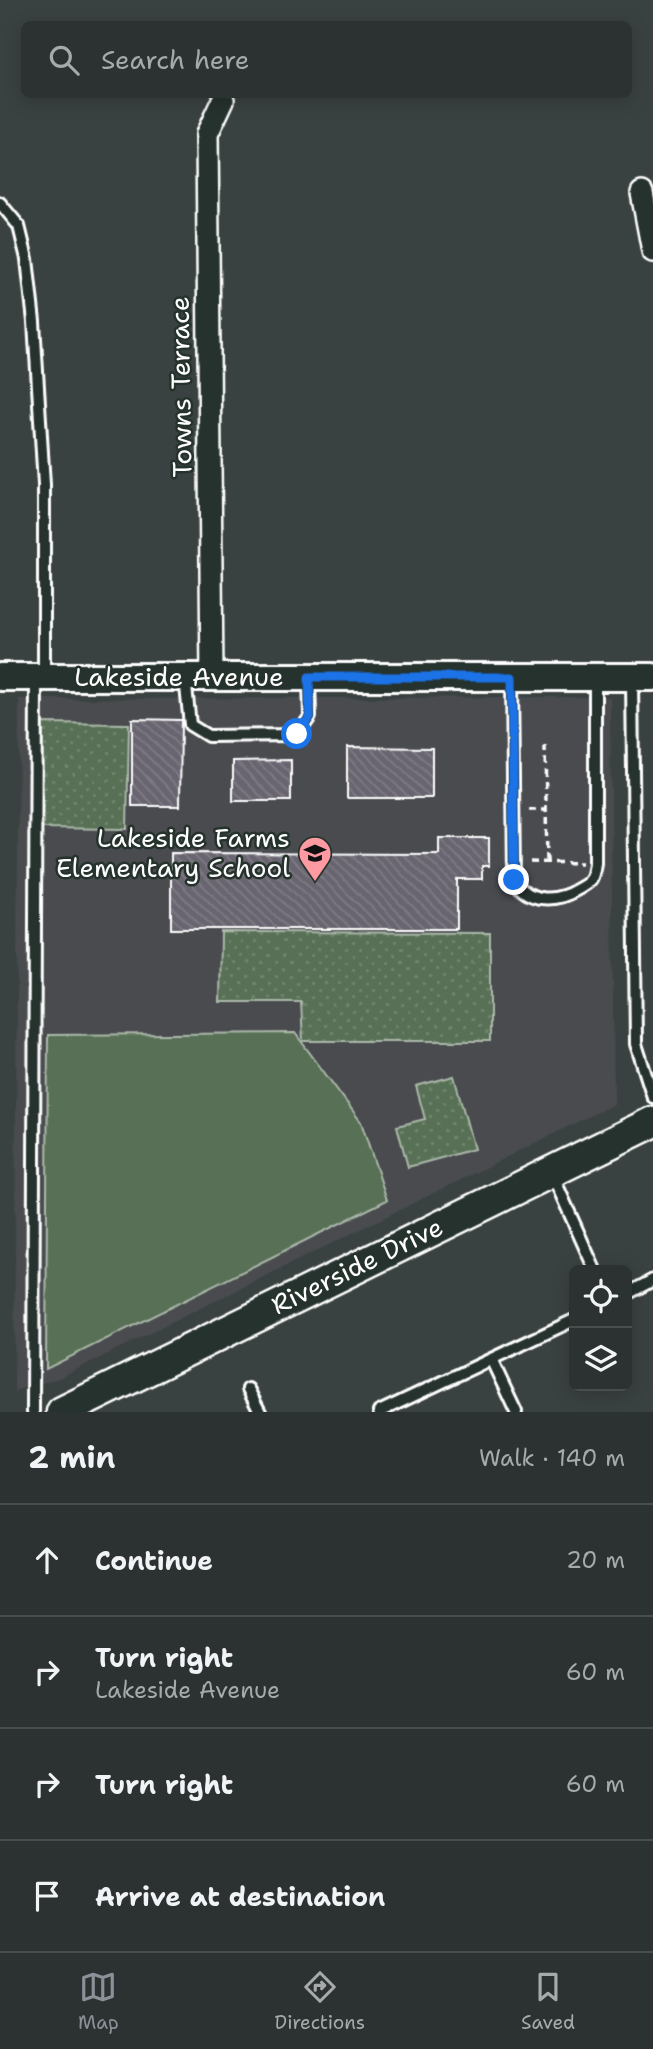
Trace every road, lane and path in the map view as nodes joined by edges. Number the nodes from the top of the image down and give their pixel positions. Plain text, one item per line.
1 (223, 100) dead end
2 (642, 193) dead end
3 (0, 204) edge
4 (653, 251) edge
5 (0, 677) edge
6 (40, 677) junction
7 (185, 677) junction
8 (212, 677) junction
9 (309, 677) junction
10 (512, 677) junction
11 (595, 677) junction
12 (643, 677) edge
13 (545, 746) dead end
14 (514, 862) junction
15 (547, 862) junction
16 (595, 863) junction
17 (653, 1097) edge
18 (653, 1122) edge
19 (550, 1171) junction
20 (593, 1265) edge
21 (653, 1280) edge
22 (632, 1291) edge
23 (569, 1322) edge
24 (492, 1361) junction
25 (248, 1389) dead end
26 (33, 1412) edge
27 (62, 1412) edge
28 (260, 1412) edge
29 (379, 1412) edge
30 (516, 1412) edge

1 - 8 street, Towns Terrace
2 - 4 street
3 - 6 lane
5 - 6 street, Lakeside Avenue
6 - 7 street, Lakeside Avenue
6 - 26 lane
7 - 8 street, Lakeside Avenue
7 - 9 lane
8 - 9 street, Lakeside Avenue
9 - 10 street, Lakeside Avenue
10 - 11 street, Lakeside Avenue
10 - 14 lane
11 - 12 street, Lakeside Avenue
11 - 16 lane
12 - 17 lane
13 - 15 path
14 - 15 path
14 - 16 lane
15 - 16 path
18 - 19 main road, Riverside Drive
19 - 20 lane
19 - 27 main road, Riverside Drive
21 - 22 lane
23 - 24 lane
24 - 29 lane
24 - 30 lane
25 - 28 lane

